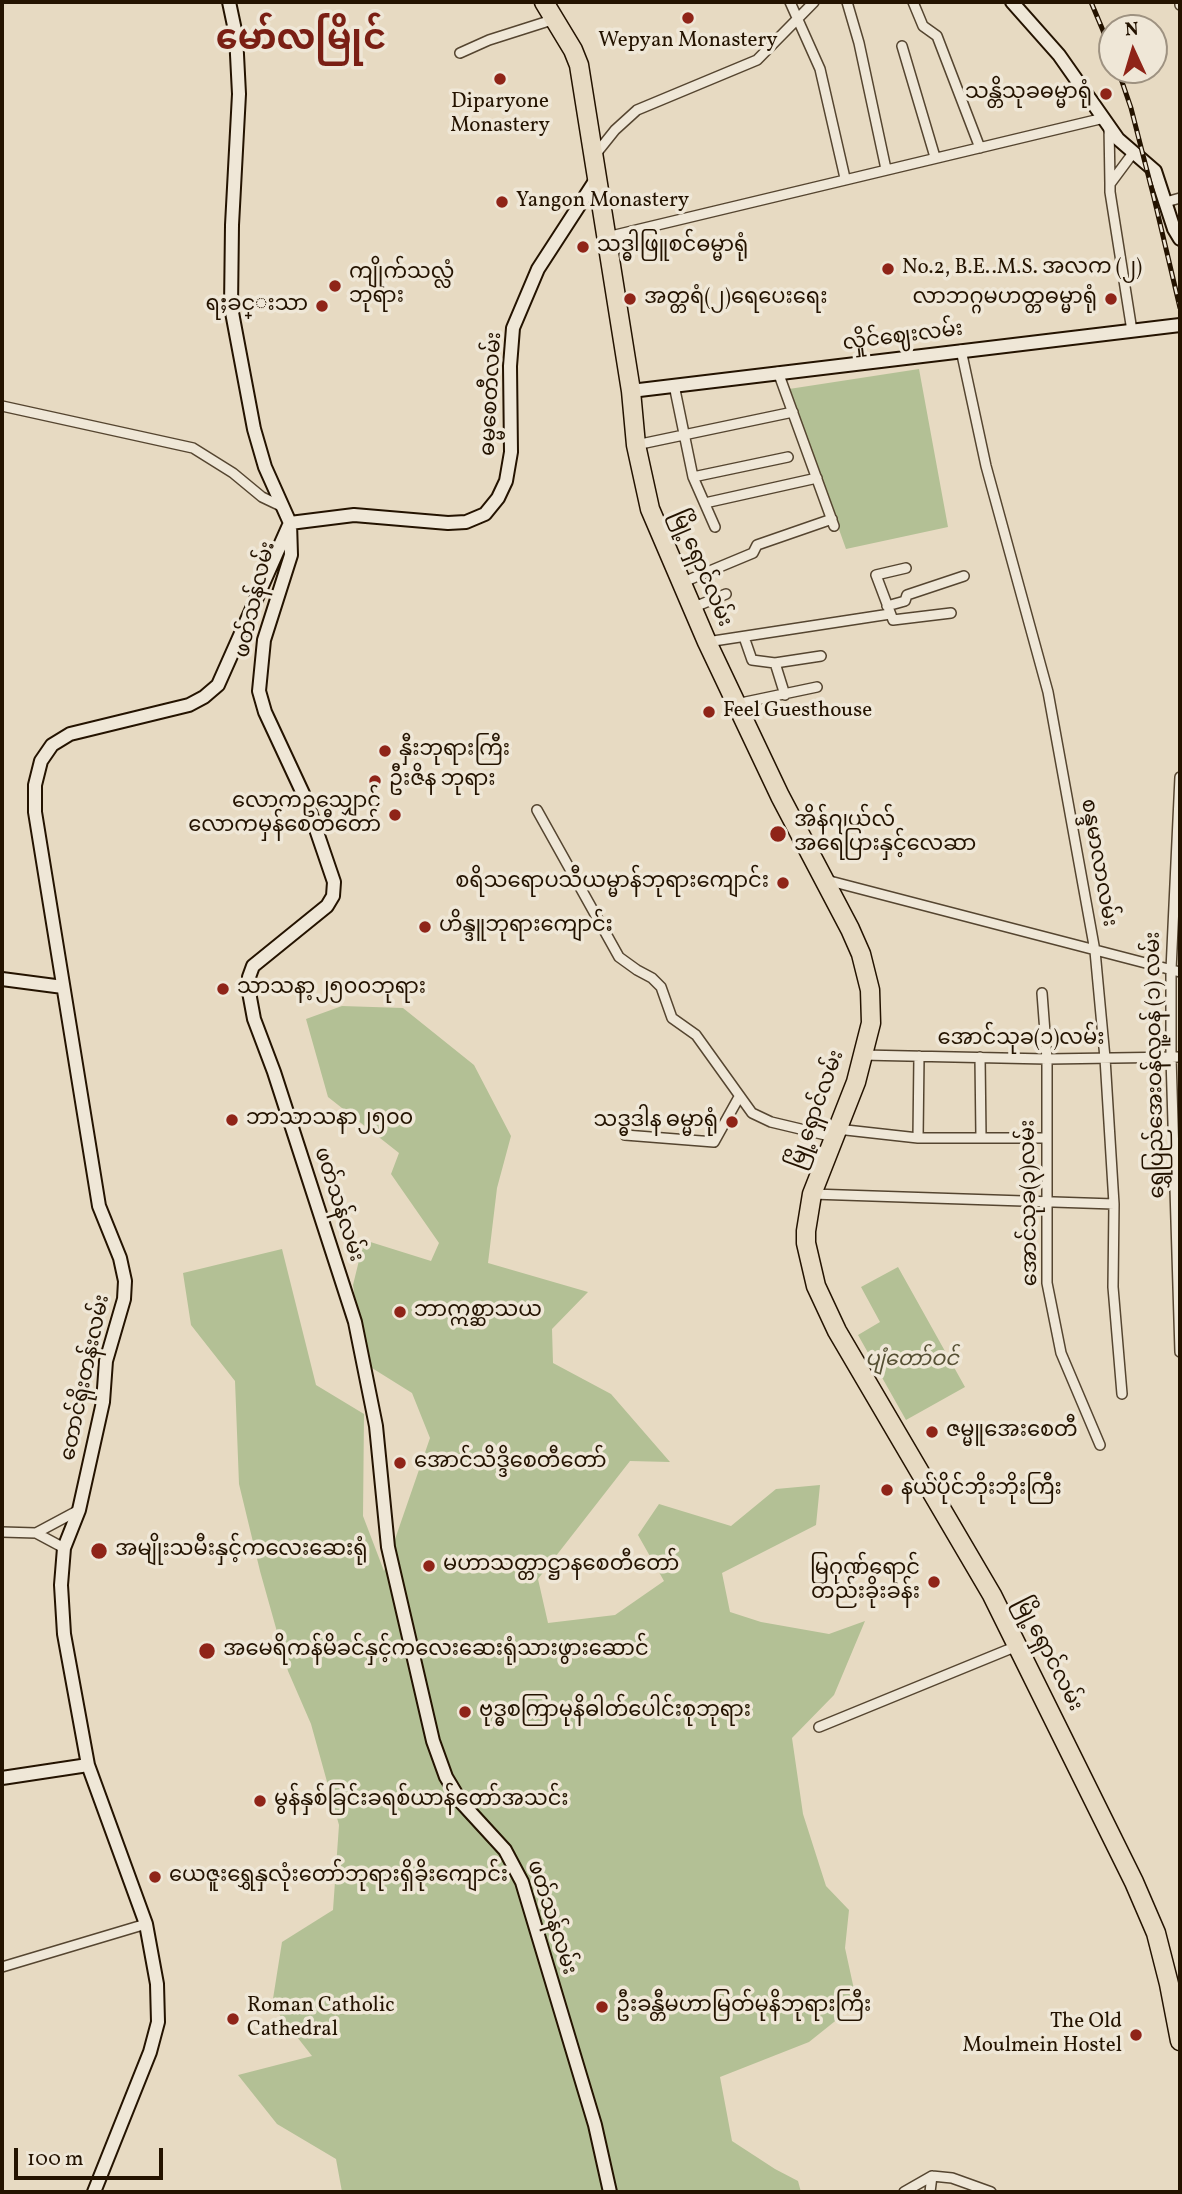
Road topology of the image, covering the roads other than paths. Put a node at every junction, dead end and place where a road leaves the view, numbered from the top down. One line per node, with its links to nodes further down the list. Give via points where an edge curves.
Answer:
1 (229, 2): 39 (street, ဖတ်သန်လမ်း, via 239,84 231,307 254,429)
2 (544, 2): 8 (highway, မြို့ရှောင်လမ်း)
3 (790, 2): 9 (street)
4 (814, 2): 9 (street)
5 (847, 2): 17 (street)
6 (913, 2): 13 (street, via 923,26 937,36)
7 (1012, 2): 12 (street, via 1059,55)
8 (555, 19): 11 (street); 15 (highway, မြို့ရှောင်လမ်း, via 579,65)
9 (797, 20): 15 (street, via 757,60 637,110); 19 (street, via 821,69)
10 (902, 46): 16 (street)
11 (460, 53)
12 (1106, 121): 13 (street); 14 (street); 20 (street)
13 (980, 148): 16 (street)
14 (1133, 153): 20 (street); 22 (street, via 1154,171)
15 (594, 155): 18 (highway, မြို့ရှောင်လမ်း)
16 (935, 157): 17 (street)
17 (886, 169): 19 (street)
18 (597, 178): 23 (highway, မြို့ရှောင်လမ်း); 40 (street, ဓမ္မစေတီလမ်း, via 538,269 513,328 510,462 498,498 485,514 448,523 354,515)
19 (845, 178): 23 (street)
20 (1110, 184): 26 (street)
21 (1180, 198): 22 (street)
22 (1166, 202): 24 (street)
23 (607, 237): 30 (highway, မြို့ရှောင်လမ်း)
24 (1180, 239)
25 (1180, 325): 26 (street, လှိုင်ဈေးလမ်း)
26 (1132, 331): 27 (street, လှိုင်ဈေးလမ်း)
27 (961, 350): 28 (street, လှိုင်ဈေးလမ်း); 59 (street, စန္ဒမာလာလမ်း, via 986,466 1048,692)
28 (778, 372): 29 (street, လှိုင်ဈေးလမ်း); 32 (street)
29 (674, 385): 30 (street, လှိုင်ဈေးလမ်း); 33 (street)
30 (631, 391): 34 (highway, မြို့ရှောင်လမ်း)
31 (2, 406): 39 (street, via 193,448)
32 (793, 412): 33 (street); 37 (street)
33 (683, 434): 34 (street); 36 (street)
34 (636, 445): 44 (highway, မြို့ရှောင်လမ်း, via 650,509)
35 (788, 457): 36 (street)
36 (694, 477): 38 (street)
37 (817, 478): 38 (street); 44 (street, via 833,523 757,545 753,553)
38 (705, 503): 41 (street)
39 (283, 507): 40 (street, ဖတ်သန်လမ်း)
40 (290, 523): 62 (street, တောင်ရိုးတန်းလမ်း, via 218,685 189,705 70,734 52,745 41,761 35,812); 95 (street, ဖတ်သန်လမ်း, via 291,555 264,640 259,691 264,712 306,800 334,882 327,905 253,966 248,977 254,1019 358,1335 376,1426 388,1547 433,1741 456,1794 505,1850 522,1882 595,2125)
41 (715, 527)
42 (906, 568): 47 (street, via 876,575)
43 (964, 576): 47 (street, via 907,595)
44 (681, 583): 46 (highway, မြို့ရှောင်လမ်း)
45 (726, 594): 46 (street)
46 (692, 608): 50 (highway, မြို့ရှောင်လမ်း)
47 (888, 610): 48 (street, via 897,621); 49 (street)
48 (951, 614)
49 (744, 637): 50 (street); 52 (street, via 751,660)
50 (707, 642): 55 (highway, မြို့ရှောင်လမ်း)
51 (821, 656): 52 (street)
52 (775, 663): 54 (street)
53 (817, 687): 54 (street)
54 (785, 695): 55 (street)
55 (736, 704): 58 (highway, မြို့ရှောင်လမ်း)
56 (1180, 778): 60 (street, ရွှေပြည်အေးဝန်လူ့ဝန် (၁) လမ်း)
57 (537, 810): 70 (street, via 619,957 660,987 672,1018 696,1035)
58 (824, 880): 59 (street); 64 (highway, မြို့ရှောင်လမ်း, via 861,954 870,990 871,1023)
59 (1095, 951): 60 (street); 68 (street, စန္ဒမာလာလမ်း)
60 (1175, 971): 67 (street, ရွှေပြည်အေးဝန်လူ့ဝန် (၁) လမ်း)
61 (2, 979): 62 (street)
62 (63, 986): 82 (street, တောင်ရိုးတန်းလမ်း, via 99,1206 125,1281)
63 (1042, 993): 69 (street, အောင်သုခ(၃)လမ်း)
64 (862, 1055): 65 (street, အောင်သုခ(၁)လမ်း); 71 (highway, မြို့ရှောင်လမ်း)
65 (919, 1056): 66 (street, အောင်သုခ(၁)လမ်း); 74 (street)
66 (980, 1057): 69 (street, အောင်သုခ(၁)လမ်း); 73 (street)
67 (1176, 1057): 68 (street, အောင်သုခ(၁)လမ်း); 79 (street, ရွှေပြည်အေးဝန်လူ့ဝန် (၁) လမ်း)
68 (1105, 1058): 69 (street, အောင်သုခ(၁)လမ်း); 78 (street, စန္ဒမာလာလမ်း)
69 (1047, 1059): 75 (street, အောင်သုခ(၃)လမ်း)
70 (739, 1097): 71 (street, via 752,1113 771,1122); 72 (street, via 714,1142)
71 (836, 1133): 74 (street); 76 (highway, မြို့ရှောင်လမ်း)
72 (625, 1135)
73 (981, 1137): 74 (street); 75 (street)
74 (918, 1138)
75 (1047, 1138): 77 (street, အောင်သုခ(၃)လမ်း)
76 (812, 1194): 77 (street); 86 (highway, မြို့ရှောင်လမ်း, via 806,1243 816,1286 837,1331 992,1595)
77 (1048, 1202): 78 (street); 81 (street, အောင်သုခ(၃)လမ်း, via 1047,1283 1061,1353)
78 (1114, 1204): 80 (street, စန္ဒမာလာလမ်း, via 1113,1287)
79 (1180, 1352)
80 (1122, 1394)
81 (1100, 1445)
82 (79, 1510): 84 (street); 85 (street, တောင်ရိုးတန်းလမ်း)
83 (2, 1532): 84 (street)
84 (36, 1533): 85 (street)
85 (64, 1548): 88 (street, တောင်ရိုးတန်းလမ်း, via 64,1634)
86 (1017, 1646): 87 (street); 92 (highway, မြို့ရှောင်လမ်း, via 1146,1907 1163,1958)
87 (819, 1727)
88 (88, 1765): 89 (street); 90 (street, တောင်ရိုးတန်းလမ်း)
89 (2, 1778)
90 (146, 1924): 91 (street); 94 (street, တောင်ရိုးတန်းလမ်း, via 157,1984 158,2022)
91 (2, 1967)
92 (1180, 2041)
93 (932, 2176): 96 (street); 97 (street); 98 (street)
94 (93, 2192)
95 (610, 2192)
96 (904, 2192)
97 (930, 2192)
98 (991, 2192)

